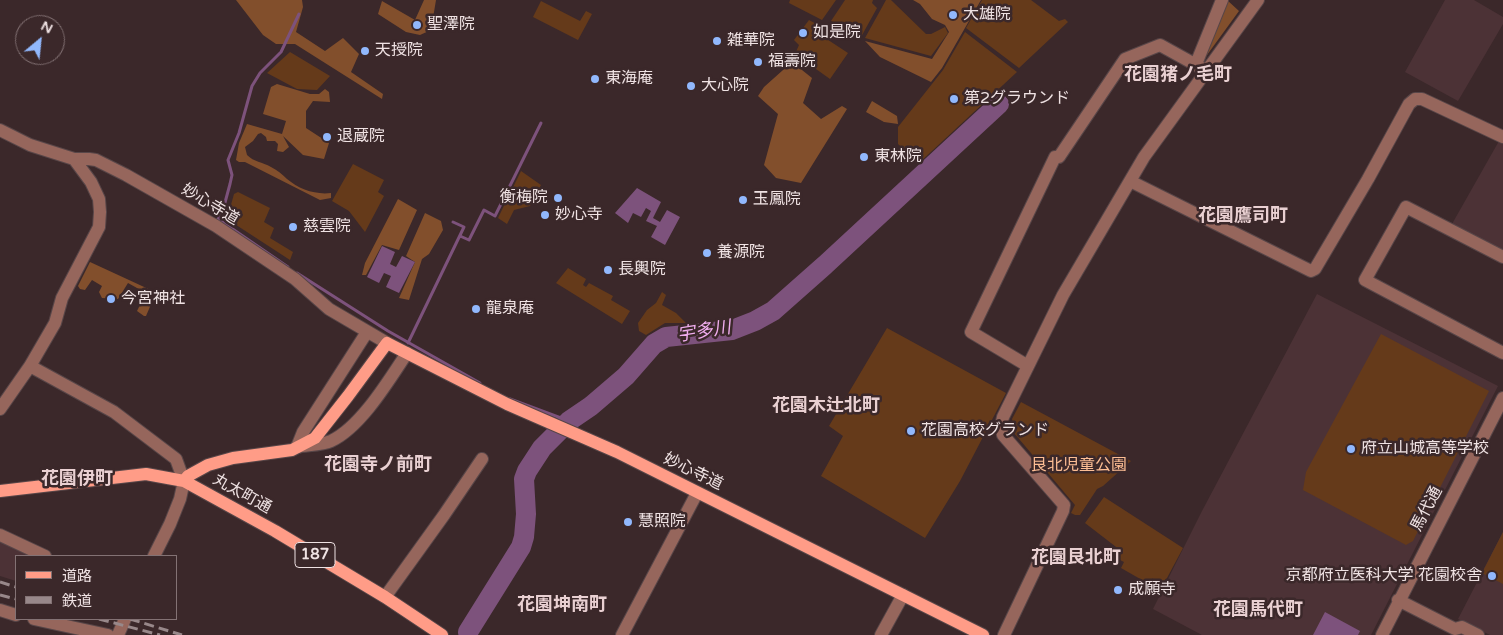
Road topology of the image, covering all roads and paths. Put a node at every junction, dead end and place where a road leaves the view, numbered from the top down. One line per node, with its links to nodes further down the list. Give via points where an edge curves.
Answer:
1 (1222, 0): 3 (street)
2 (1258, 0): 3 (street)
3 (1201, 67): 7 (street); 14 (street, via 1160,45 1125,59 1059,157 1055,158 971,332)
4 (0, 130): 6 (street, 妙心寺道)
5 (1503, 137): 7 (street, via 1422,99 1415,99 1408,104 1368,179 1311,271)
6 (74, 159): 9 (street, 妙心寺道, via 96,160 210,222 295,279 329,309); 13 (street, via 99,199 99,227 62,298 55,323)
7 (1130, 181): 14 (street, via 1063,295)
8 (1503, 257): 12 (street, via 1406,207 1365,280)
9 (367, 332): 10 (street, 妙心寺道); 17 (street, via 303,432)
10 (386, 343): 11 (main road, 妙心寺道); 17 (main road, via 314,438)
11 (407, 353): 17 (street, via 365,412 344,432 330,442); 21 (main road, 妙心寺道)
12 (1503, 353)
13 (30, 366): 16 (street); 19 (street, via 114,412 157,443 176,459)
14 (1028, 366): 38 (street, via 1003,417 1001,431 1064,506 1064,511)
15 (1503, 398): 27 (street, 馬代通)
16 (0, 409)
17 (297, 447): 19 (main road, via 208,465)
18 (482, 460): 26 (street)
19 (184, 481): 20 (main road, 丸太町通 / 187, via 146,474); 24 (street, via 174,514); 26 (main road, 丸太町通 / 187)
20 (0, 491)
21 (697, 493): 25 (main road, 妙心寺道); 35 (street)
22 (0, 535): 23 (street)
23 (44, 555)
24 (154, 555)
25 (903, 595): 36 (street); 37 (main road, 妙心寺道)
26 (385, 597): 34 (main road, 丸太町通 / 187)
27 (1398, 600): 39 (street, 馬代通); 40 (street, via 1455,629 1462,627)
28 (0, 610): 29 (street)
29 (15, 614)
30 (39, 620): 32 (street)
31 (125, 620): 33 (street)
32 (108, 635)
33 (118, 635)
34 (442, 635)
35 (622, 635)
36 (882, 635)
37 (983, 635)
38 (1004, 635)
39 (1382, 635)
40 (1478, 635)

